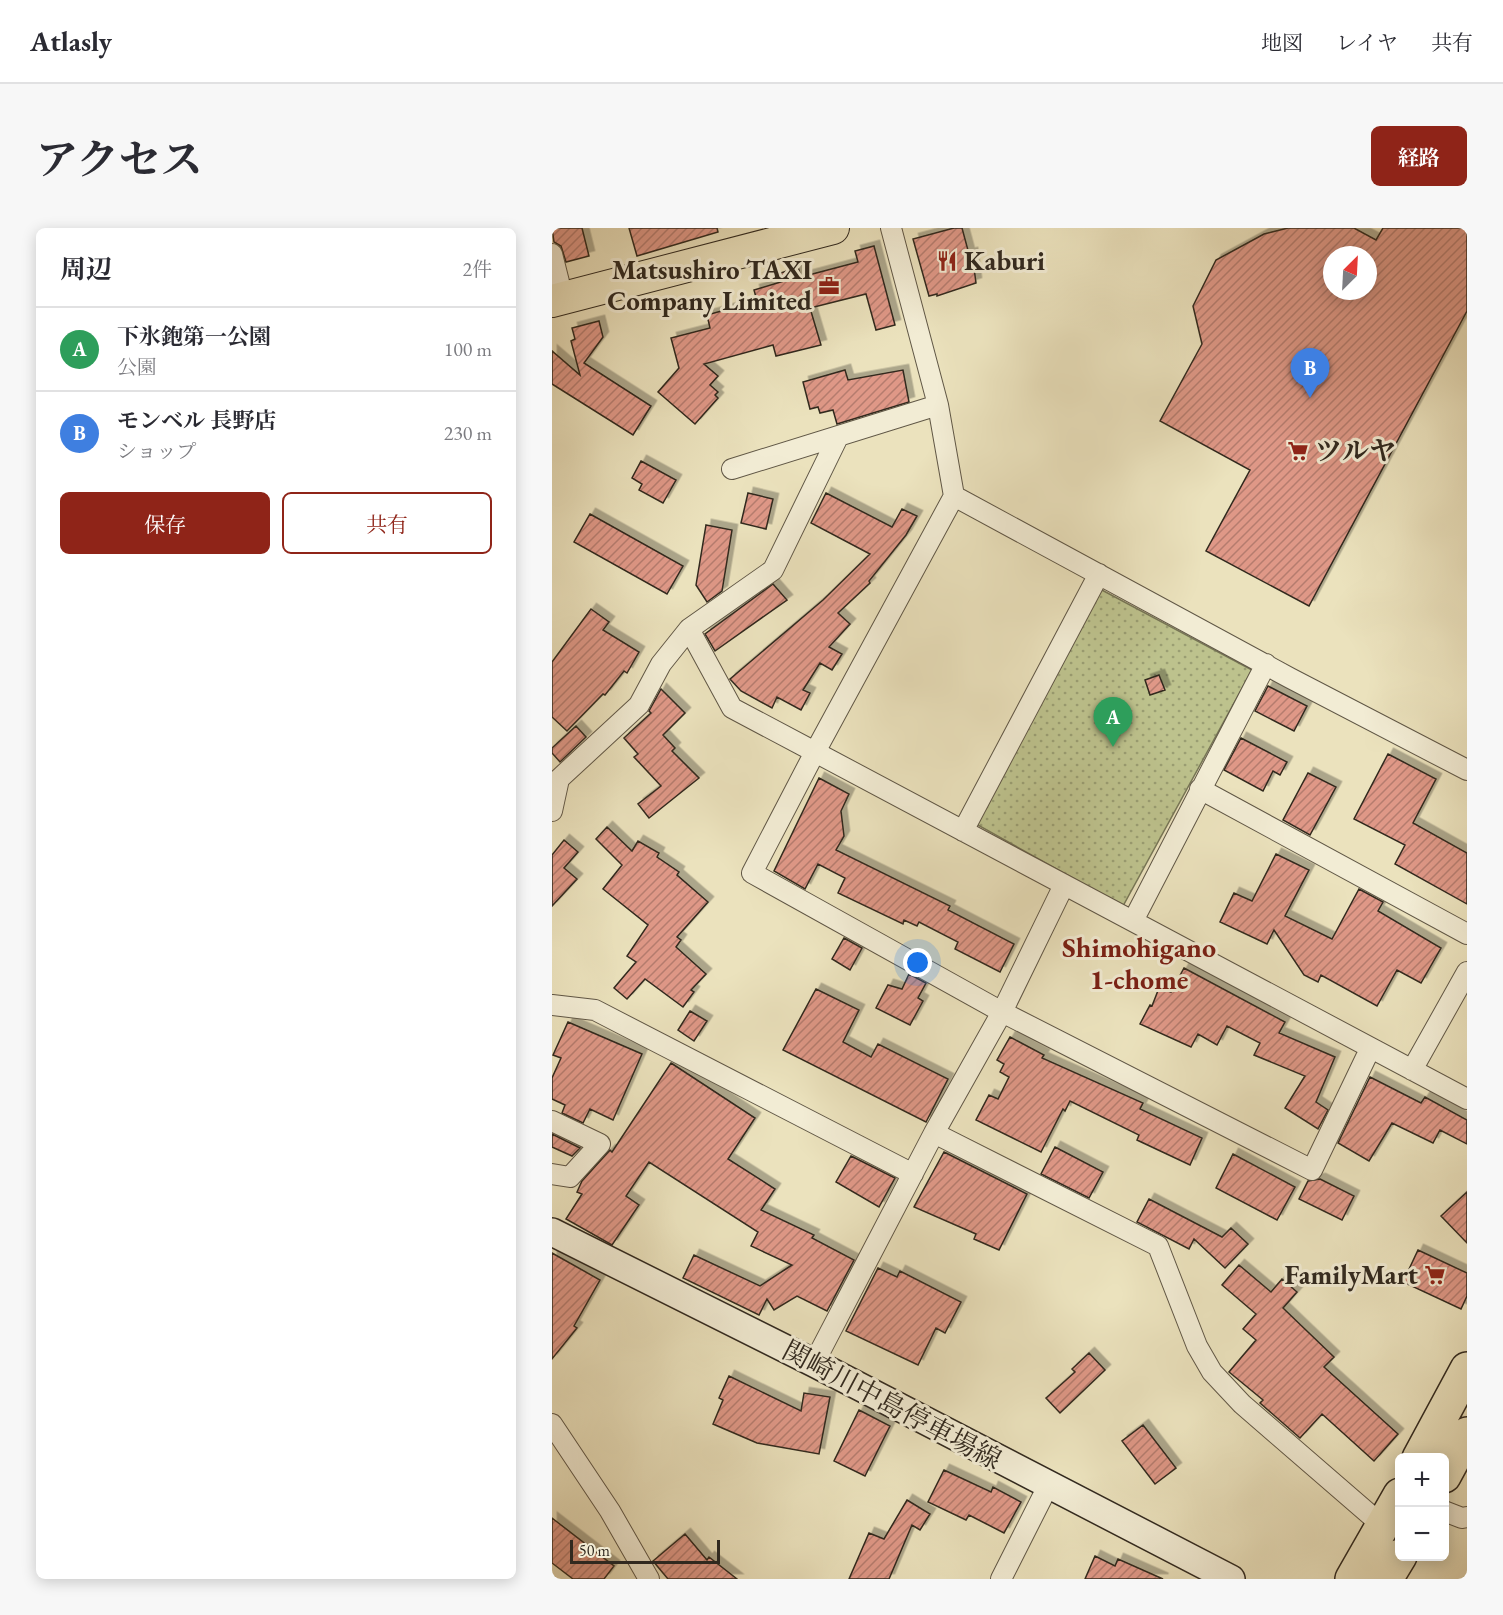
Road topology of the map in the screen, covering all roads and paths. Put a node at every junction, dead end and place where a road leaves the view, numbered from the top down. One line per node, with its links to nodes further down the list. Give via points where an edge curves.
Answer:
1 (833, 228): 4 (main road)
2 (891, 228): 5 (street)
3 (552, 254): 4 (street)
4 (558, 300)
5 (938, 405): 6 (street); 8 (street)
6 (838, 437): 7 (street); 10 (street, via 773,570)
7 (732, 469)
8 (954, 496): 9 (street); 12 (street)
9 (1099, 574): 11 (street); 16 (street)
10 (689, 629): 12 (street, via 732,708); 15 (street, via 661,664 639,705 559,779)
11 (1266, 664): 13 (street); 14 (street)
12 (815, 752): 16 (street); 22 (street, via 752,873)
13 (1467, 770)
14 (1200, 789): 18 (street); 19 (street)
15 (552, 811)
16 (963, 831): 17 (street)
17 (1064, 885): 18 (street); 22 (street)
18 (1133, 921): 23 (street)
19 (1467, 934)
20 (1467, 972): 24 (street)
21 (552, 1005): 29 (street, via 595,1010)
22 (1002, 1012): 23 (street, via 1312,1170); 27 (street)
23 (1370, 1049): 24 (street)
24 (1412, 1070): 25 (street)
25 (1467, 1099)
26 (552, 1121): 28 (street, via 600,1144 570,1177)
27 (934, 1133): 29 (street); 41 (street, via 1158,1246 1197,1346 1212,1372 1242,1404)
28 (552, 1174)
29 (913, 1174): 31 (street)
30 (552, 1232): 31 (main road, 関崎川中島停車場線)
31 (814, 1363): 37 (main road, 関崎川中島停車場線)
32 (1467, 1368): 35 (highway)
33 (552, 1424): 43 (street, via 610,1511)
34 (1467, 1434): 36 (highway)
35 (1422, 1453)
36 (1449, 1467)
37 (1048, 1486): 44 (street); 45 (main road, 関崎川中島停車場線)
38 (1395, 1504): 41 (highway)
39 (1449, 1513): 40 (street)
40 (1467, 1517)
41 (1383, 1526): 46 (highway)
42 (1397, 1561): 47 (highway)
43 (649, 1579)
44 (1001, 1579)
45 (1231, 1579)
46 (1352, 1579)
47 (1386, 1579)

